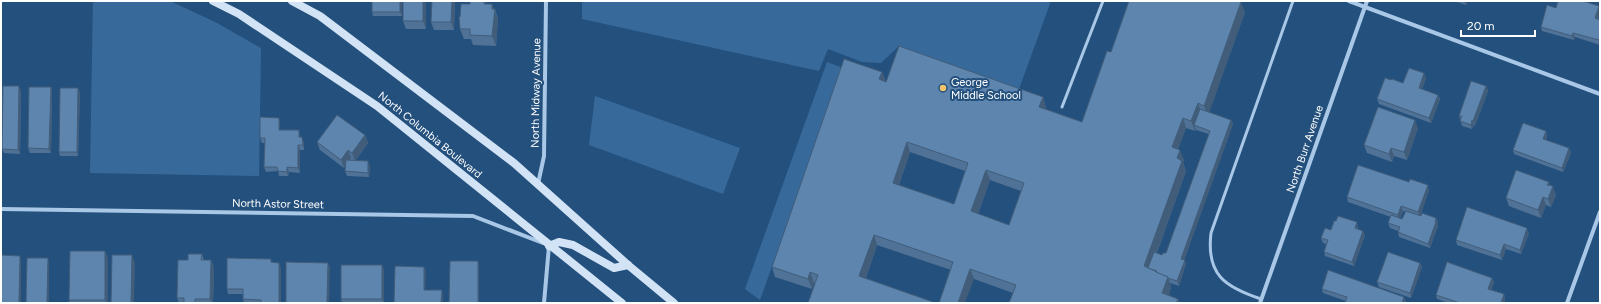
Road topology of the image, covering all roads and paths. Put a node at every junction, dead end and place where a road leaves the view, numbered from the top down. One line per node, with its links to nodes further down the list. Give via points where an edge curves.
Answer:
1 (213, 1): 14 (main road, North Columbia Boulevard, via 239,14 377,106)
2 (292, 1): 11 (main road, via 320,16 478,135)
3 (546, 1): 11 (street, North Midway Avenue, via 544,156)
4 (1103, 1): 10 (lane)
5 (1293, 1): 16 (lane, via 1211,233 1209,247 1211,262 1228,285)
6 (1349, 1): 8 (street)
7 (1367, 1): 8 (street, North Burr Avenue)
8 (1365, 7): 9 (street); 16 (street, North Burr Avenue)
9 (1600, 94)
10 (1062, 107)
11 (538, 184): 15 (main road)
12 (1, 209): 14 (street, North Astor Street, via 473,216)
13 (1600, 212): 20 (street)
14 (549, 246): 15 (main road, via 559,242 573,245 614,268); 17 (street); 18 (main road, North Columbia Boulevard)
15 (628, 265): 19 (main road)
16 (1261, 301)
17 (544, 303)
18 (622, 303)
19 (674, 303)
20 (1567, 303)

